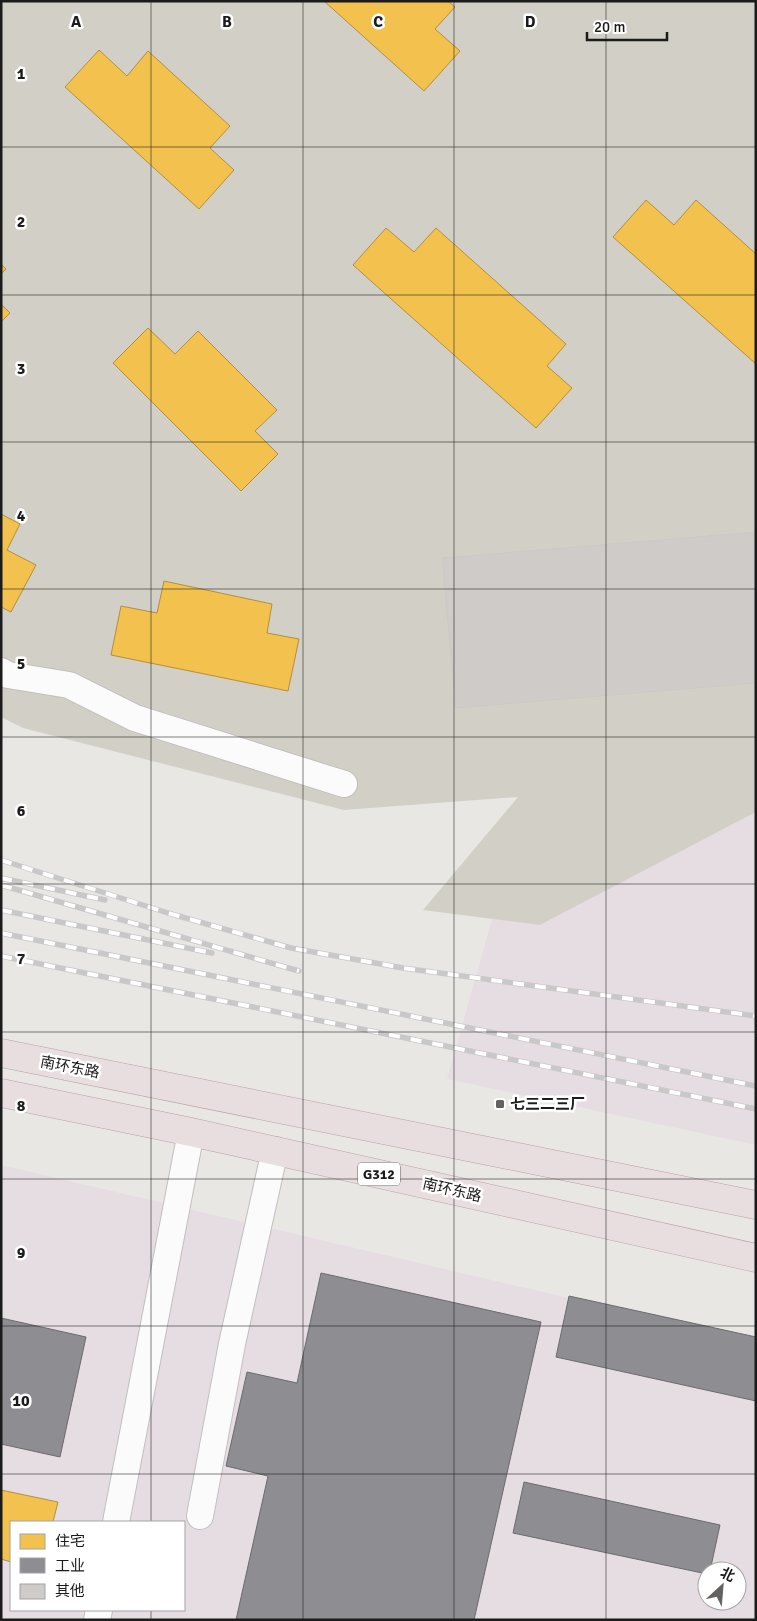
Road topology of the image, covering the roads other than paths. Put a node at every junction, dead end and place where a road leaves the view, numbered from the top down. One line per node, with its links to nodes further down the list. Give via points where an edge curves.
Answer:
1 (1, 671): 2 (lane, via 8,675 70,685 134,718)
2 (344, 784)
3 (1, 1053): 7 (highway, 南环东路)
4 (1, 1093): 5 (highway, 南环东路 / G312)
5 (190, 1132): 6 (highway, 南环东路 / G312); 10 (lane)
6 (276, 1150): 8 (highway, 南环东路 / G312); 9 (lane, via 232,1344)
7 (756, 1205)
8 (756, 1258)
9 (200, 1516)
10 (116, 1521)

